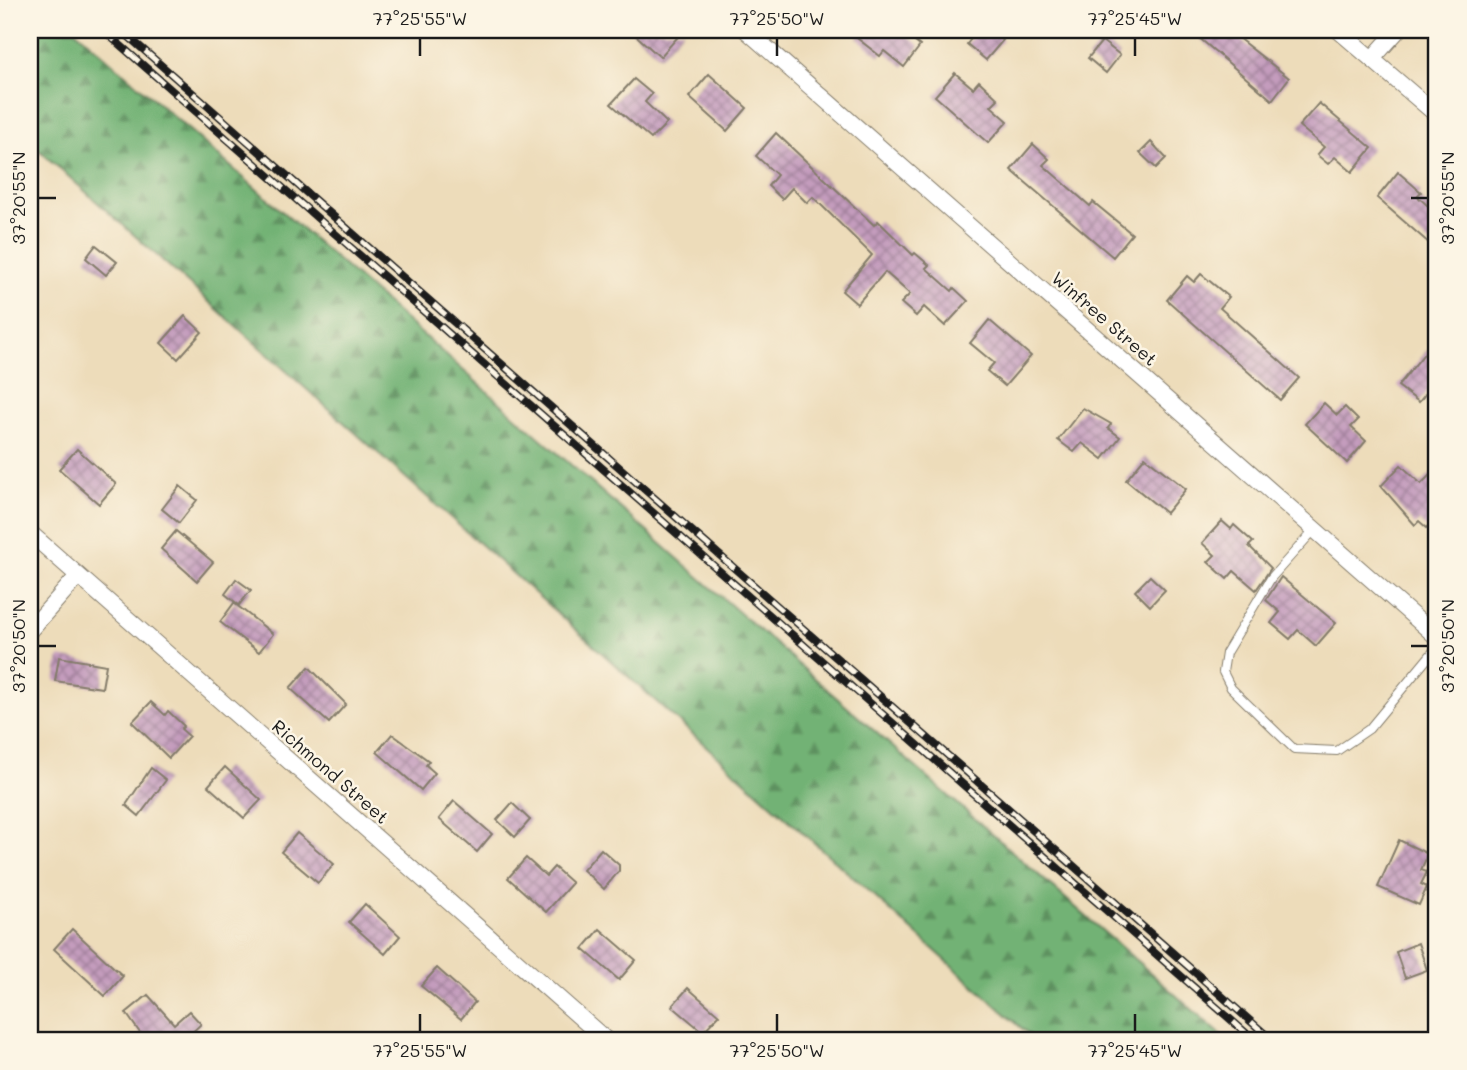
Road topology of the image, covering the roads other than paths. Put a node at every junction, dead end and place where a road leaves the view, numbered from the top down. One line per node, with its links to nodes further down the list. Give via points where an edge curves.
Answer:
1 (746, 30): 6 (street, Winfree Street)
2 (1338, 30): 4 (street)
3 (1398, 30): 4 (street)
4 (1372, 59): 5 (street)
5 (1437, 115)
6 (1314, 530): 10 (street, Winfree Street); 11 (lane, via 1271,578 1226,653 1223,672 1231,688 1294,749 1337,751 1369,729)
7 (30, 533): 8 (street, Richmond Street)
8 (78, 576): 9 (street); 12 (street, Richmond Street)
9 (30, 630)
10 (1437, 638)
11 (1437, 647)
12 (606, 1040)

